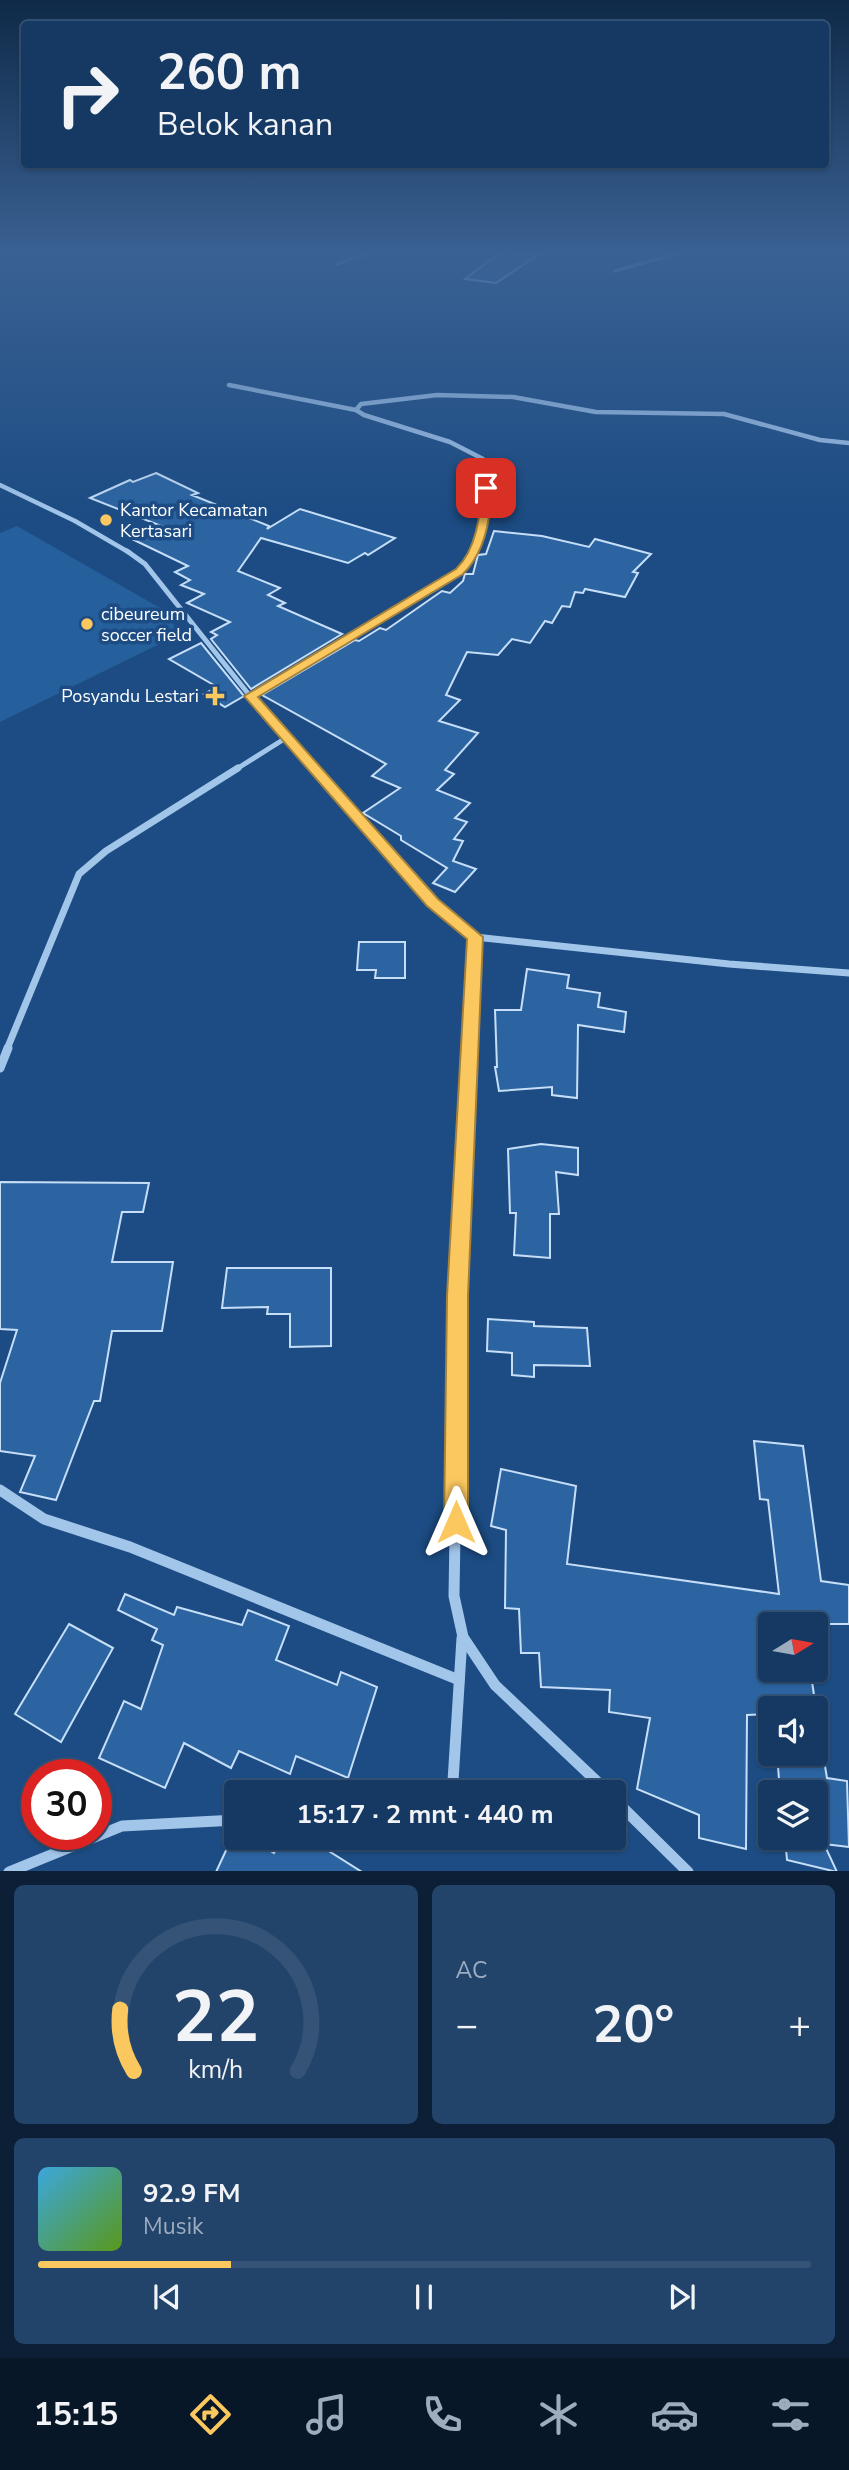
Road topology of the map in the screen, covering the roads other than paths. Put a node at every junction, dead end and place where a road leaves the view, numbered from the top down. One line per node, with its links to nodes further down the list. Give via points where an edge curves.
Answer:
1 (229, 385): 2 (street)
2 (356, 410): 3 (street, via 361,404 400,398 513,397 596,412 724,414 820,440); 5 (street, via 457,444 483,459 486,514 470,562 438,586)
3 (849, 443)
4 (0, 485): 5 (street, via 99,534 145,564)
5 (250, 696): 6 (street)
6 (289, 736): 7 (street, via 432,903); 9 (street, via 106,850 79,874)
7 (475, 937): 8 (street); 11 (street, via 458,1296 454,1597)
8 (849, 973)
9 (0, 1068)
10 (0, 1490): 12 (street, via 44,1519 130,1547)
11 (463, 1637): 12 (street); 14 (street, via 495,1685)
12 (459, 1680): 13 (street)
13 (453, 1780)
14 (596, 1780)
15 (626, 1811): 18 (street)
16 (224, 1822): 17 (street, via 122,1826)
17 (9, 1871)
18 (688, 1871)

